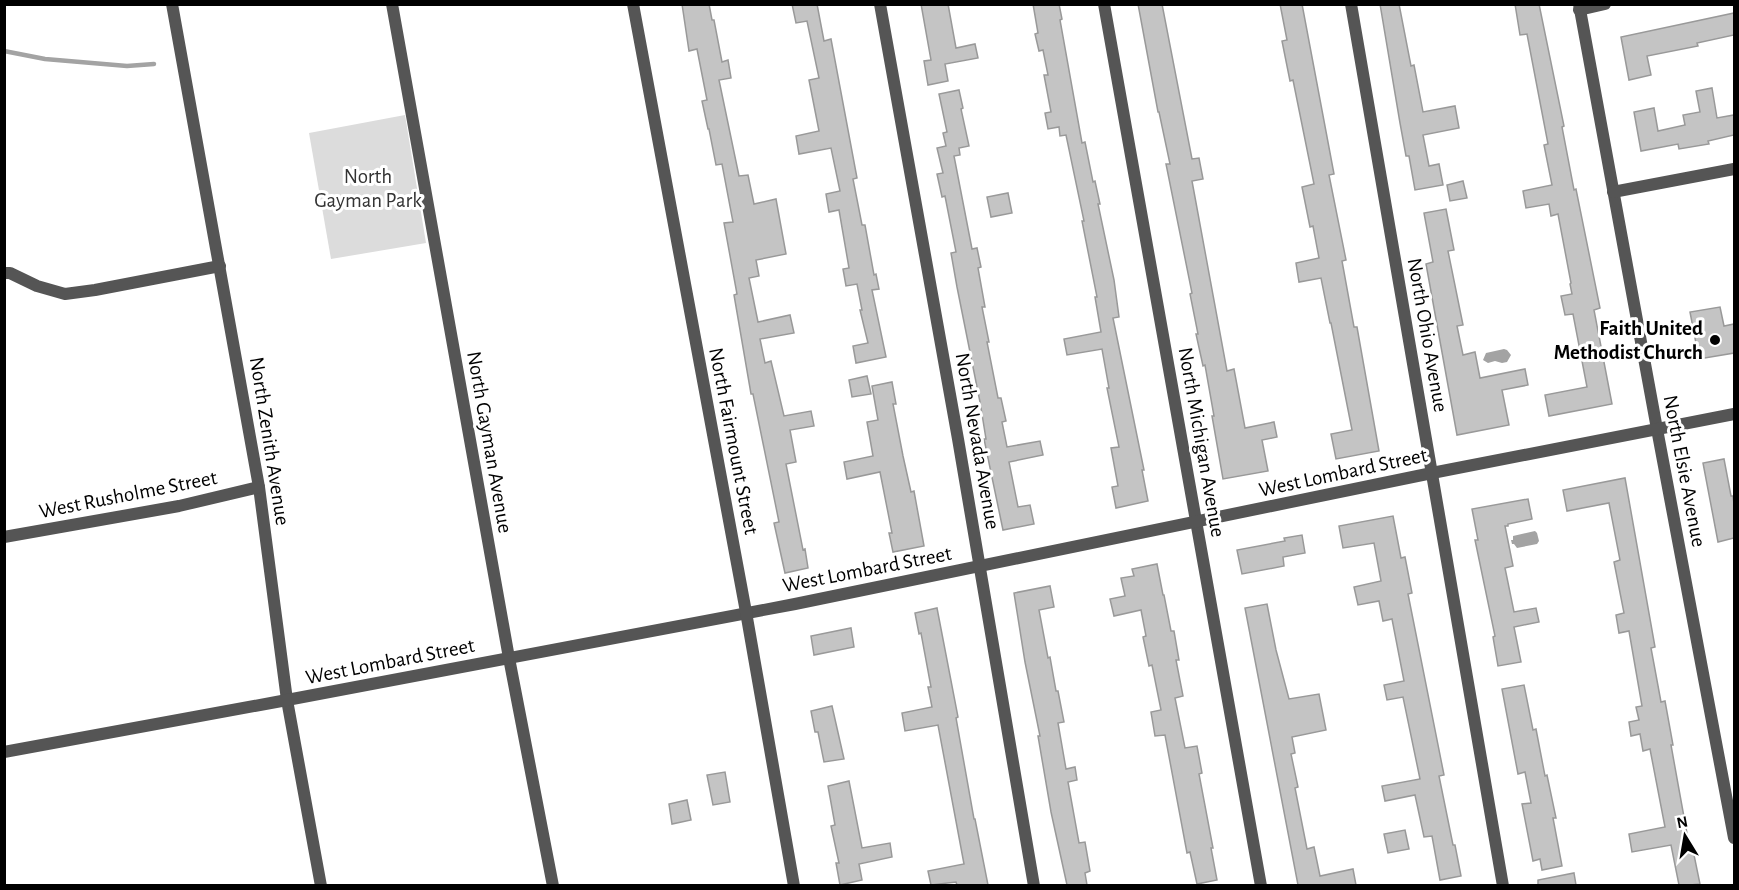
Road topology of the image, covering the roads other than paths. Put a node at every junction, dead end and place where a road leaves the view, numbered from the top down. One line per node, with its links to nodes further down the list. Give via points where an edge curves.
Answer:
1 (172, 4): 11 (street, North Zenith Avenue)
2 (392, 4): 21 (street, North Gayman Avenue)
3 (633, 4): 20 (street, North Fairmount Street)
4 (880, 4): 19 (street, North Nevada Avenue)
5 (1104, 4): 17 (street, North Michigan Avenue)
6 (1351, 4): 15 (street, North Ohio Avenue)
7 (1605, 4): 8 (street)
8 (1579, 7): 10 (street, North Elsie Avenue)
9 (1734, 169): 10 (street)
10 (1613, 192): 14 (street, North Elsie Avenue)
11 (220, 266): 12 (street, via 65,294); 16 (street, North Zenith Avenue)
12 (4, 273)
13 (1734, 414): 14 (street, West Lombard Street)
14 (1657, 429): 15 (street, West Lombard Street); 24 (street, North Elsie Avenue)
15 (1432, 473): 17 (street, West Lombard Street); 30 (street, North Ohio Avenue)
16 (259, 487): 18 (street, West Rusholme Street, via 179,506); 22 (street, North Zenith Avenue)
17 (1196, 522): 19 (street, West Lombard Street); 29 (street, North Michigan Avenue)
18 (4, 537)
19 (980, 566): 20 (street, West Lombard Street); 28 (street, North Nevada Avenue)
20 (746, 612): 21 (street, West Lombard Street); 27 (street, North Fairmount Street)
21 (509, 658): 22 (street, West Lombard Street); 26 (street, North Gayman Avenue)
22 (287, 700): 23 (street, West Lombard Street); 25 (street, North Zenith Avenue)
23 (4, 752)
24 (1734, 838)
25 (321, 885)
26 (553, 885)
27 (794, 885)
28 (1034, 885)
29 (1261, 885)
30 (1503, 885)

